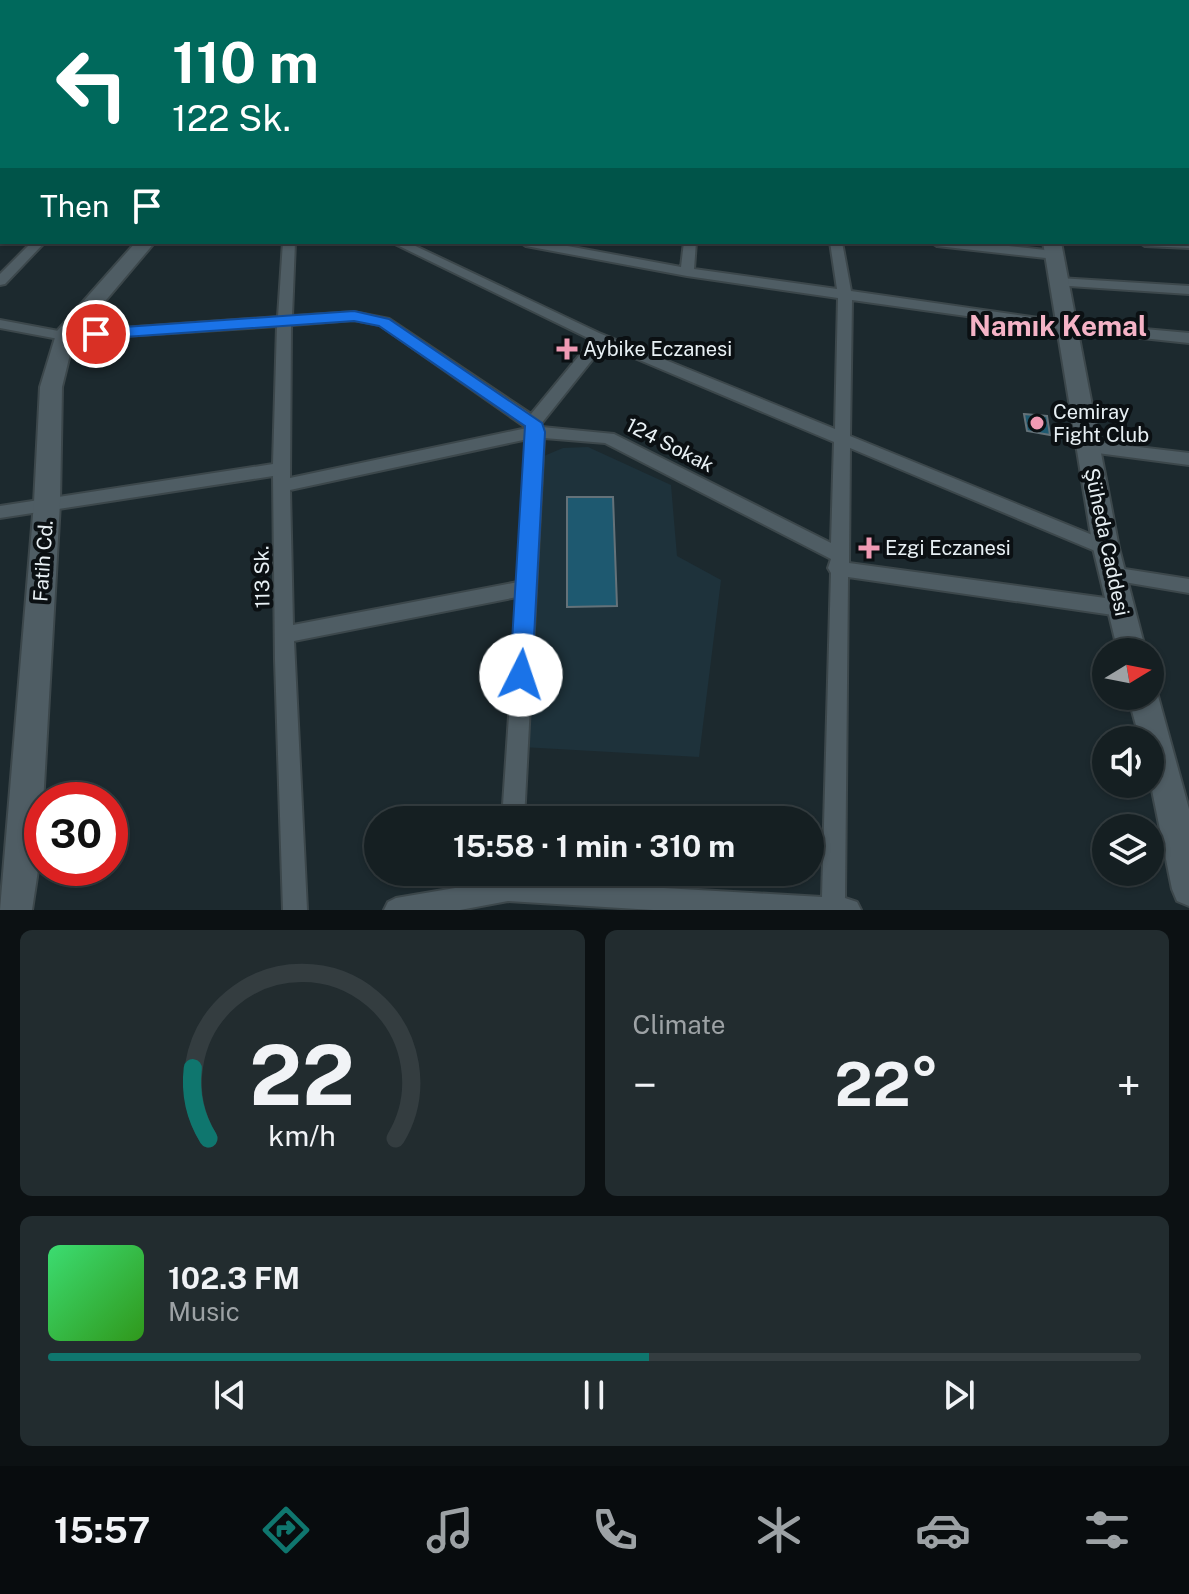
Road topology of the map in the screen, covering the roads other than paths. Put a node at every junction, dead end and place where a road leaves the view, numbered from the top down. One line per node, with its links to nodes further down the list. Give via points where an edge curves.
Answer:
1 (37, 244): 11 (street)
2 (144, 244): 18 (street, Fatih Cd.)
3 (289, 244): 15 (street, 113 Sk.)
4 (401, 244): 20 (street)
5 (550, 244): 10 (street)
6 (690, 244): 10 (street)
7 (836, 244): 14 (street)
8 (976, 244): 9 (street)
9 (1054, 248): 12 (street, Şüheda Caddesi)
10 (687, 272): 14 (street)
11 (0, 281)
12 (1059, 282): 13 (street); 17 (street, Şüheda Caddesi)
13 (1189, 290)
14 (845, 295): 17 (street); 22 (street)
15 (283, 320): 18 (street); 21 (street, via 354,316 384,322); 25 (street, 113 Sk.)
16 (0, 324): 18 (street)
17 (1067, 326): 19 (street); 23 (street, Şüheda Caddesi)
18 (64, 336): 26 (street, Fatih Cd., via 51,387)
19 (1189, 338)
20 (601, 339): 21 (street); 22 (street)
21 (534, 427): 25 (street, 124 Sokak); 29 (street, 124 Sokak, via 608,438); 32 (street)
22 (840, 440): 28 (street); 29 (street)
23 (1088, 447): 24 (street); 28 (street, Şüheda Caddesi)
24 (1189, 459)
25 (281, 477): 26 (street, 124 Sokak); 34 (street, 113 Sk.)
26 (47, 503): 27 (street, 124 Sokak); 43 (street, Fatih Cd.)
27 (0, 512)
28 (1106, 548): 30 (street, Şüheda Caddesi)
29 (838, 561): 33 (street, 124 Sokak); 42 (street)
30 (1112, 574): 31 (street); 33 (street, Şüheda Caddesi)
31 (1189, 586)
32 (527, 588): 34 (street); 38 (street)
33 (1120, 608): 35 (street, Şüheda Caddesi)
34 (285, 635): 44 (street, 113 Sk.)
35 (1128, 638)
36 (1148, 710): 37 (street)
37 (1179, 795): 41 (street)
38 (514, 806)
39 (490, 886): 45 (street)
40 (568, 886): 42 (street)
41 (1189, 889)
42 (838, 909)
43 (15, 910)
44 (295, 910)
45 (396, 910)

